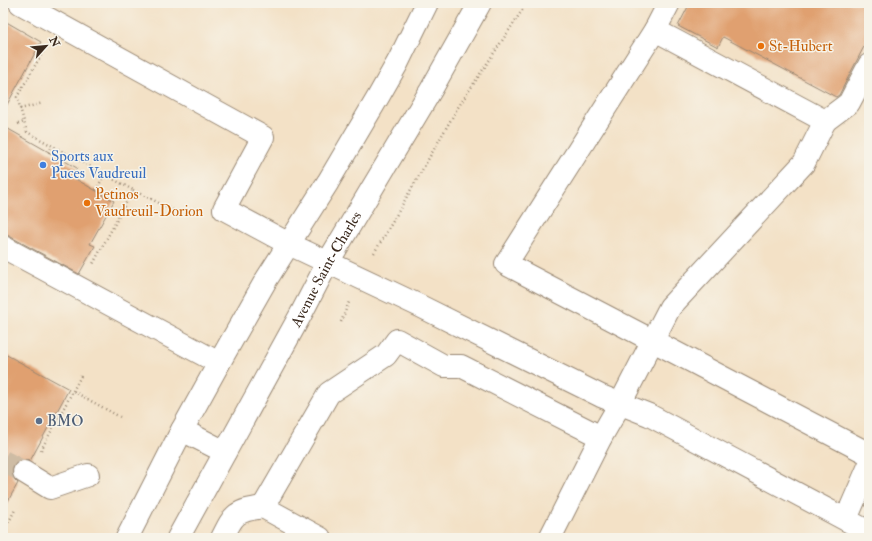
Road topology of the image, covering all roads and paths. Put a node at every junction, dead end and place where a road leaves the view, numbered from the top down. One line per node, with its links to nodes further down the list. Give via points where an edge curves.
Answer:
1 (20, 3): 25 (street, via 263,137 224,209)
2 (427, 3): 25 (street, via 394,69)
3 (480, 3): 27 (street, Avenue Saint-Charles)
4 (527, 3): 24 (path, via 457,109)
5 (670, 3): 6 (street)
6 (655, 30): 15 (street); 29 (street, via 506,264)
7 (46, 47): 9 (path)
8 (31, 61): 9 (path)
9 (36, 63): 12 (path)
10 (869, 65): 15 (street, via 849,104)
11 (18, 84): 12 (path)
12 (22, 87): 14 (path, via 17,97)
13 (43, 103): 14 (path)
14 (20, 109): 16 (path)
15 (825, 121): 29 (street, via 804,163 670,307)
16 (24, 122): 17 (path); 18 (path, via 27,132)
17 (18, 124)
18 (52, 146): 19 (path); 20 (path)
19 (49, 153)
20 (105, 174): 21 (path); 22 (path)
21 (96, 190)
22 (133, 190): 23 (path); 28 (path)
23 (177, 212)
24 (380, 243)
25 (289, 244): 27 (street); 30 (street)
26 (3, 247): 30 (street)
27 (328, 262): 33 (street); 39 (street, Avenue Saint-Charles)
28 (92, 265)
29 (652, 341): 33 (street); 40 (street)
30 (219, 363): 37 (street)
31 (82, 374): 32 (path)
32 (73, 390): 34 (path); 36 (path)
33 (620, 404): 38 (street); 47 (street, via 649,415)
34 (120, 417)
35 (49, 425): 36 (path)
36 (53, 428): 41 (path)
37 (182, 430): 39 (street); 50 (street)
38 (601, 437): 45 (street, via 461,366 444,366 397,340 386,355 329,393); 54 (street)
39 (225, 452): 51 (street, Avenue Saint-Charles)
40 (869, 454)
41 (38, 456)
42 (869, 466): 47 (street)
43 (24, 472): 44 (street, via 50,488)
44 (88, 475)
45 (263, 507): 52 (street, via 240,512 234,516); 53 (street)
46 (15, 510): 49 (path)
47 (846, 519): 48 (street)
48 (869, 532)
49 (3, 533)
50 (127, 538)
51 (178, 538)
52 (222, 538)
53 (320, 538)
54 (550, 538)

